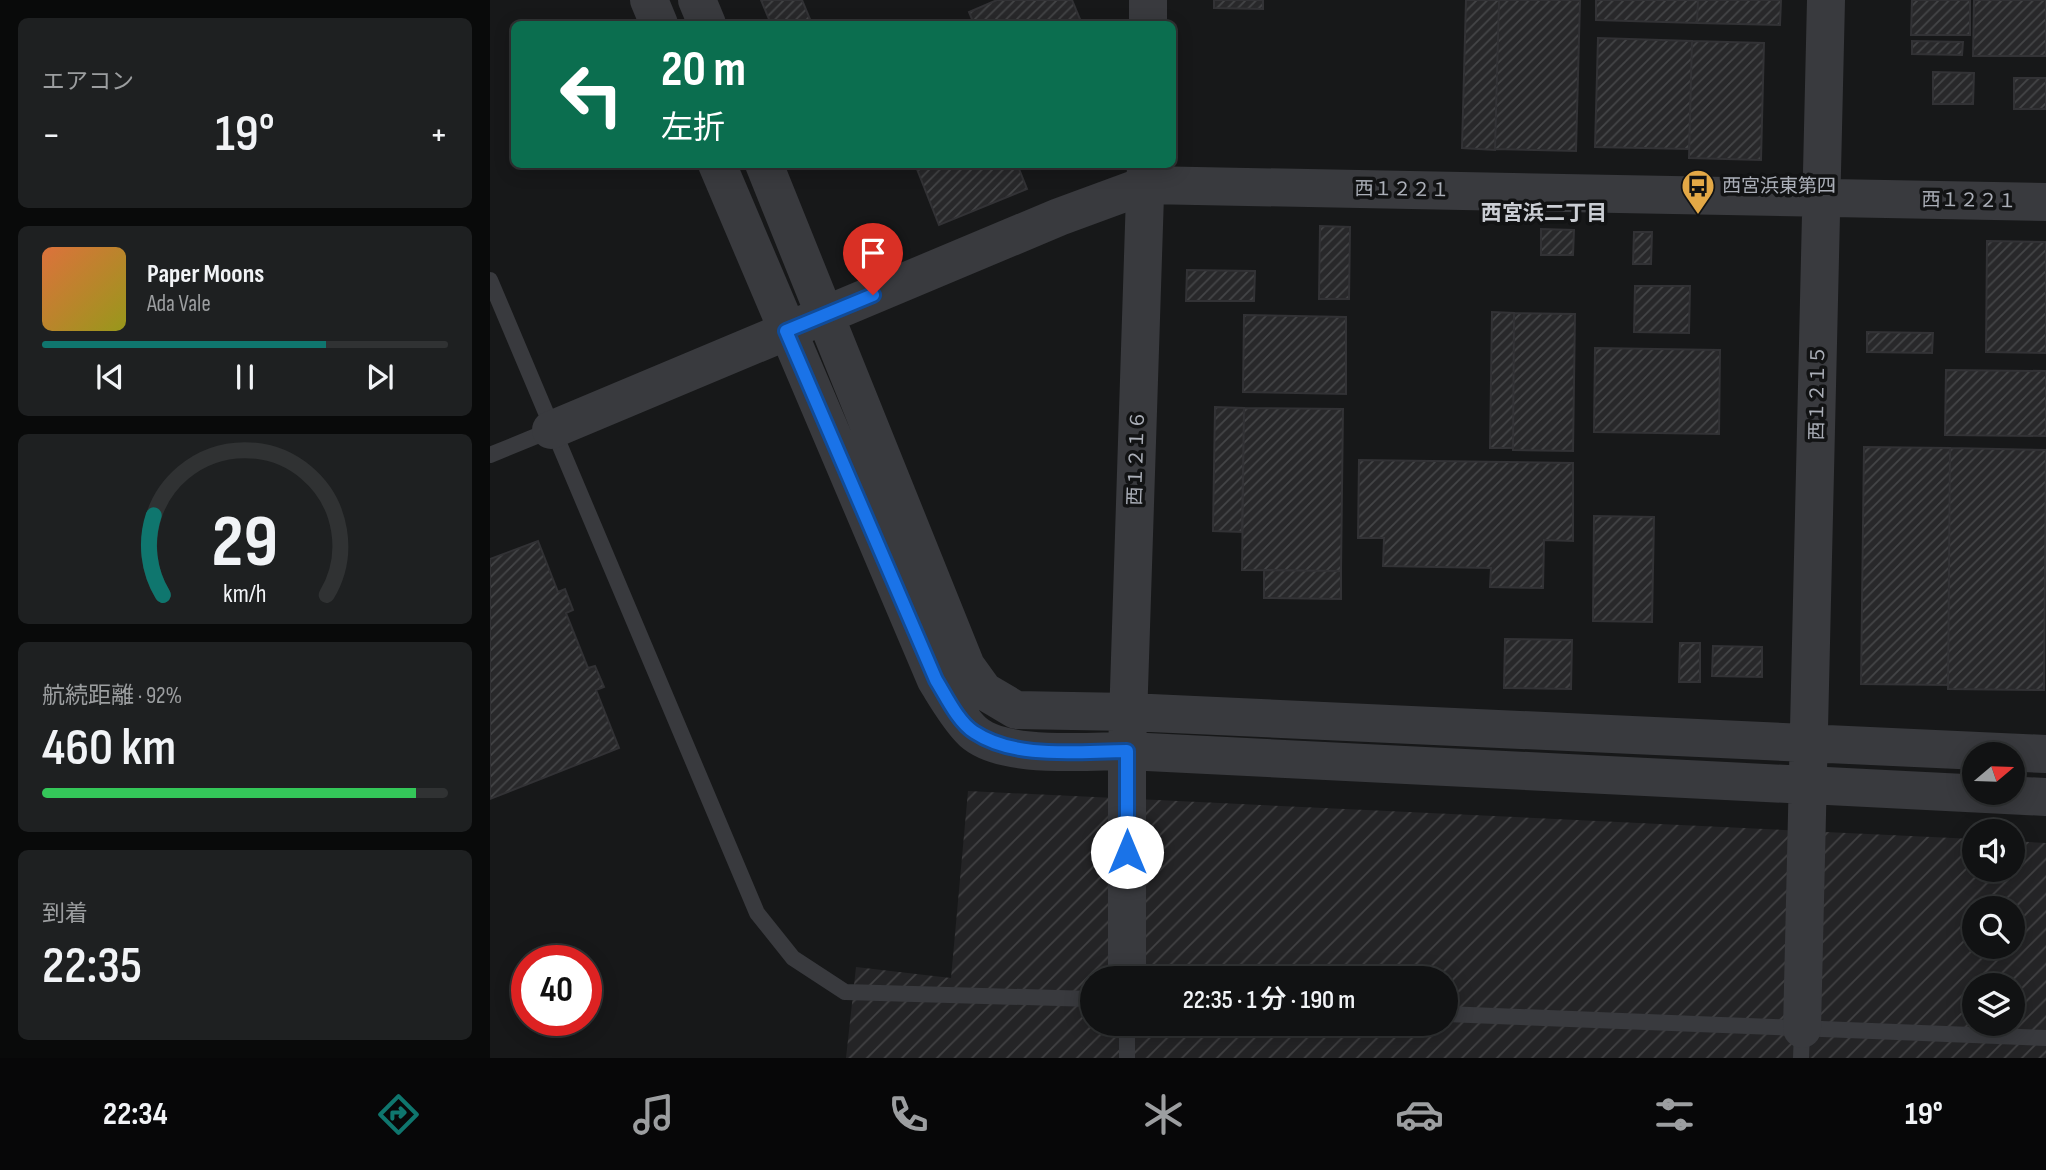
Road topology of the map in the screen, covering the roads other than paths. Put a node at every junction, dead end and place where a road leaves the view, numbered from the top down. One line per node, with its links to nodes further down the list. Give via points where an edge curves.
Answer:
1 (649, 0): 5 (street)
2 (697, 0): 6 (street)
3 (1148, 0): 7 (street)
4 (1826, 0): 11 (street, 西１２１５)
5 (659, 21)
6 (706, 21)
7 (1148, 21)
8 (719, 168): 15 (street)
9 (766, 168): 14 (street)
10 (1146, 175): 11 (street, 西１２２１); 14 (street, 西１２２１, via 1059,217); 18 (street, 西１２１６)
11 (1822, 199): 12 (street, 西１２２１); 19 (street, 西１２１５)
12 (2046, 202)
13 (490, 280): 16 (lane)
14 (826, 314): 15 (street, 西１２２１); 18 (street, via 966,666 984,691 1016,710)
15 (786, 331): 16 (street, 西１２２１); 20 (street, via 936,680 971,731 999,745 1024,749)
16 (551, 430): 17 (lane); 25 (lane, via 757,913 793,958 845,992)
17 (490, 455)
18 (1129, 712): 19 (street); 20 (street, 西１２１６)
19 (1810, 741): 21 (street); 22 (street, 西１２１５)
20 (1127, 751): 22 (street); 24 (street, 西１２１６)
21 (2046, 754)
22 (1809, 786): 23 (street); 29 (street, 西１２１５)
23 (2046, 797)
24 (1127, 966)
25 (1080, 999)
26 (1458, 1015): 29 (lane)
27 (1127, 1036): 30 (lane)
28 (2046, 1038): 29 (lane)
29 (1802, 1044)
30 (1127, 1058)

